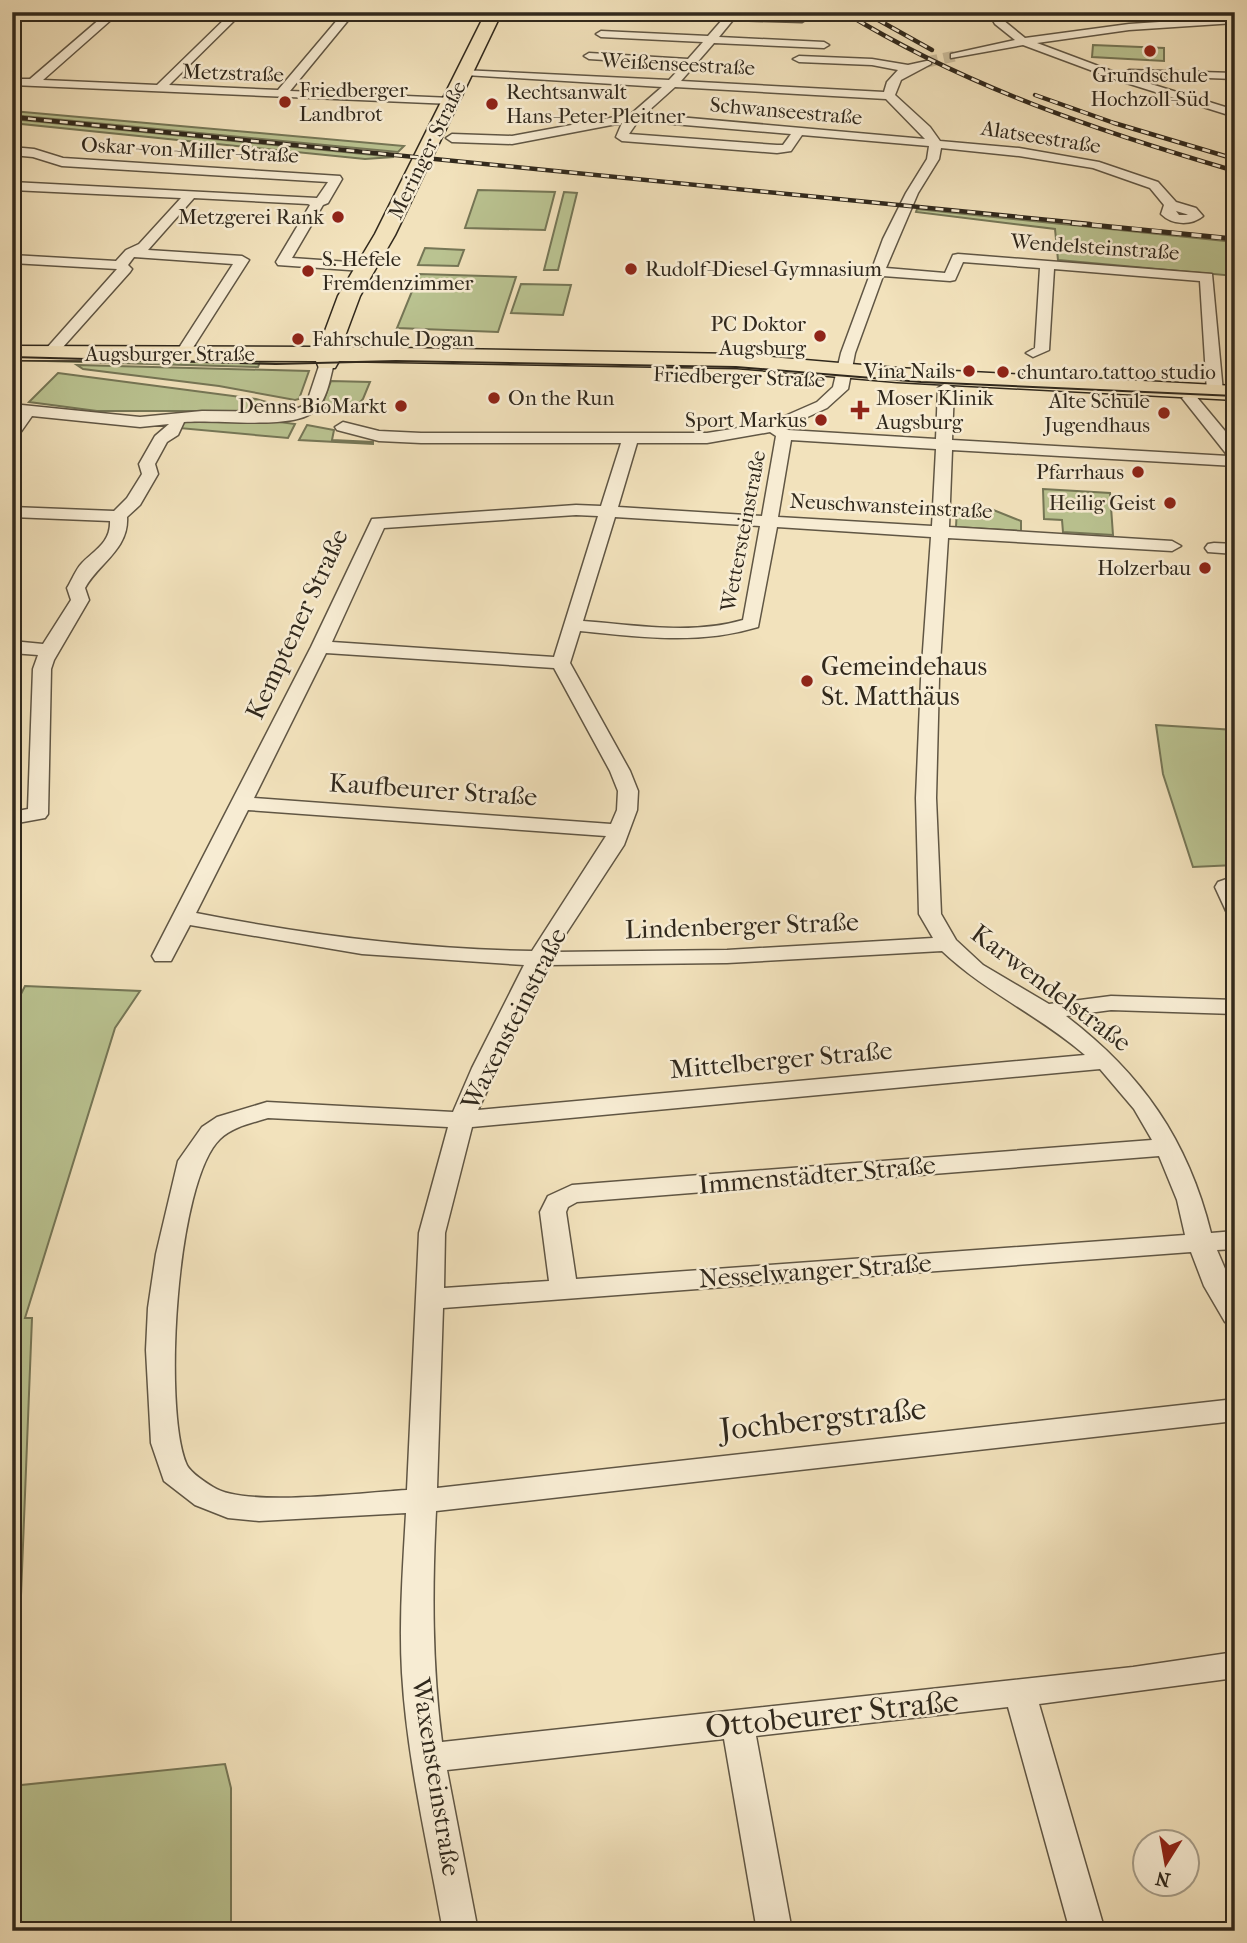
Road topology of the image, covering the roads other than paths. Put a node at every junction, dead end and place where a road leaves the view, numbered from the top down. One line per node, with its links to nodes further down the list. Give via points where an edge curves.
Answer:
1 (115, 12): 24 (street)
2 (238, 12): 26 (street)
3 (350, 12): 27 (street)
4 (494, 12): 20 (main road, Meringer Straße)
5 (993, 12): 11 (street)
6 (734, 14): 8 (street); 10 (street)
7 (1227, 17): 11 (street)
8 (802, 19)
9 (601, 34): 10 (street)
10 (710, 40): 12 (street); 16 (street)
11 (1023, 41): 15 (street); 21 (street)
12 (824, 45)
13 (589, 56): 16 (street)
14 (711, 56): 16 (street)
15 (955, 56)
16 (694, 59): 25 (street)
17 (792, 59): 19 (street, via 872,62)
18 (927, 62): 19 (street)
19 (909, 69): 28 (street, via 895,77)
20 (465, 72): 25 (street, Weißenseestraße); 29 (main road, Meringer Straße)
21 (1104, 72): 22 (street); 30 (street)
22 (1235, 76)
23 (12, 82): 24 (street, Metzstraße)
24 (33, 83): 26 (street, Metzstraße)
25 (672, 83): 28 (street, Weißenseestraße); 31 (street)
26 (159, 89): 27 (street, Metzstraße)
27 (281, 94): 29 (street, Metzstraße)
28 (889, 96): 35 (street)
29 (452, 101): 48 (main road, Meringer Straße, via 385,235)
30 (1235, 114)
31 (634, 117): 32 (street, Schwanseestraße); 32 (street, via 622,138 777,149 787,148); 33 (street, Schwanseestraße)
32 (799, 131): 35 (street, Schwanseestraße)
33 (548, 134): 34 (street, Schwanseestraße, via 512,140); 36 (street)
34 (452, 138)
35 (935, 144): 43 (street, Alatseestraße, via 1095,165 1154,185); 49 (street, via 933,159 912,193)
36 (530, 149)
37 (12, 151): 38 (street, Oskar-von-Miller-Straße, via 62,162)
38 (122, 165): 40 (street); 42 (street, Oskar-von-Miller-Straße, via 336,179)
39 (12, 186): 40 (street)
40 (98, 190): 41 (street)
41 (190, 195): 42 (street); 44 (street, via 144,247)
42 (316, 203): 48 (street, via 284,262)
43 (1171, 205)
44 (131, 253): 46 (street); 53 (street, via 242,260)
45 (12, 259): 46 (street)
46 (120, 265): 51 (street, via 125,269)
47 (1047, 265): 49 (street, Wendelsteinstraße, via 958,258 950,277); 52 (street, via 1042,349); 58 (street, Wendelsteinstraße, via 1207,277)
48 (363, 267): 55 (main road, Meringer Straße)
49 (877, 272): 56 (street)
50 (12, 353): 51 (main road, Augsburger Straße)
51 (50, 353): 53 (main road, Augsburger Straße)
52 (1033, 353)
53 (182, 354): 54 (main road, Augsburger Straße)
54 (242, 355): 55 (main road, Friedberger Straße)
55 (327, 358): 56 (main road, Friedberger Straße, via 397,369); 61 (street, via 308,409 292,417)
56 (843, 376): 57 (main road, Friedberger Straße); 58 (main road, Friedberger Straße, via 935,377); 63 (street, via 841,389)
57 (946, 388): 59 (main road, Friedberger Straße); 66 (street, Karwendelstraße)
58 (1228, 395): 59 (main road, Friedberger Straße)
59 (1190, 398): 67 (street)
60 (20, 409): 61 (street, via 130,422); 64 (street)
61 (174, 418): 71 (street, via 174,429 161,439 147,464 150,474 134,501)
62 (343, 427): 65 (street, via 379,436 421,438)
63 (779, 431): 65 (street, via 706,438); 66 (street); 72 (street, Wettersteinstraße)
64 (12, 433)
65 (631, 437): 70 (street)
66 (944, 444): 68 (street); 73 (street, Karwendelstraße)
67 (1235, 454)
68 (1235, 461)
69 (12, 512): 71 (street)
70 (607, 512): 72 (street, Neuschwansteinstraße); 77 (street); 79 (street, Kemptener Straße, via 489,514 378,523)
71 (118, 516): 80 (street, via 119,529 106,554 88,567 76,588 80,600)
72 (770, 522): 73 (street, Neuschwansteinstraße); 77 (street, Wettersteinstraße, via 752,623 709,634)
73 (939, 531): 74 (street, Neuschwansteinstraße); 88 (street, Karwendelstraße, via 926,798 930,914)
74 (1172, 546)
75 (1214, 548): 76 (street)
76 (1235, 550)
77 (572, 625): 81 (street)
78 (12, 647): 80 (street)
79 (320, 647): 81 (street); 82 (street, Kemptener Straße)
80 (47, 650): 83 (street, via 42,669 38,814)
81 (561, 663): 84 (street, Waxensteinstraße, via 628,791)
82 (241, 803): 84 (street, Kaufbeurer Straße); 87 (street, Kemptener Straße)
83 (12, 818)
84 (620, 831): 90 (street, Waxensteinstraße)
85 (1235, 882): 86 (street, via 1226,887)
86 (1235, 908)
87 (183, 918): 89 (street, Kemptener Straße); 90 (street, via 363,947)
88 (947, 944): 90 (street, Lindenberger Straße, via 733,957); 92 (street, Karwendelstraße, via 975,970)
89 (163, 956)
90 (539, 958): 94 (street, Waxensteinstraße)
91 (1235, 1007): 92 (street, via 1111,1003)
92 (1045, 1012): 93 (street, Karwendelstraße)
93 (1106, 1061): 94 (street, Mittelberger Straße); 95 (street, Karwendelstraße, via 1144,1105)
94 (462, 1120): 99 (street, Waxensteinstraße, via 432,1233); 102 (street, Mittelberger Straße, via 294,1109 267,1110 226,1123 211,1133 191,1161 162,1308 165,1443 174,1473 197,1492 228,1506 259,1509)
95 (1168, 1147): 97 (street, Karwendelstraße, via 1190,1200); 98 (street, Immenstädter Straße, via 572,1194 557,1202 553,1212)
96 (1235, 1240): 97 (street, Nesselwanger Straße)
97 (1200, 1241): 98 (street, Nesselwanger Straße); 100 (street, Karwendelstraße, via 1217,1286)
98 (564, 1289): 99 (street, Nesselwanger Straße)
99 (430, 1299): 102 (street, Waxensteinstraße)
100 (1235, 1315)
101 (1235, 1410): 102 (street, Jochbergstraße)
102 (420, 1501): 106 (street, Waxensteinstraße, via 415,1600)
103 (1235, 1665): 104 (street, Ottobeurer Straße)
104 (1020, 1693): 105 (street, Ottobeurer Straße); 109 (street)
105 (738, 1724): 106 (street, Ottobeurer Straße); 108 (street)
106 (428, 1758): 107 (street, Waxensteinstraße)
107 (461, 1931)
108 (775, 1931)
109 (1088, 1931)

